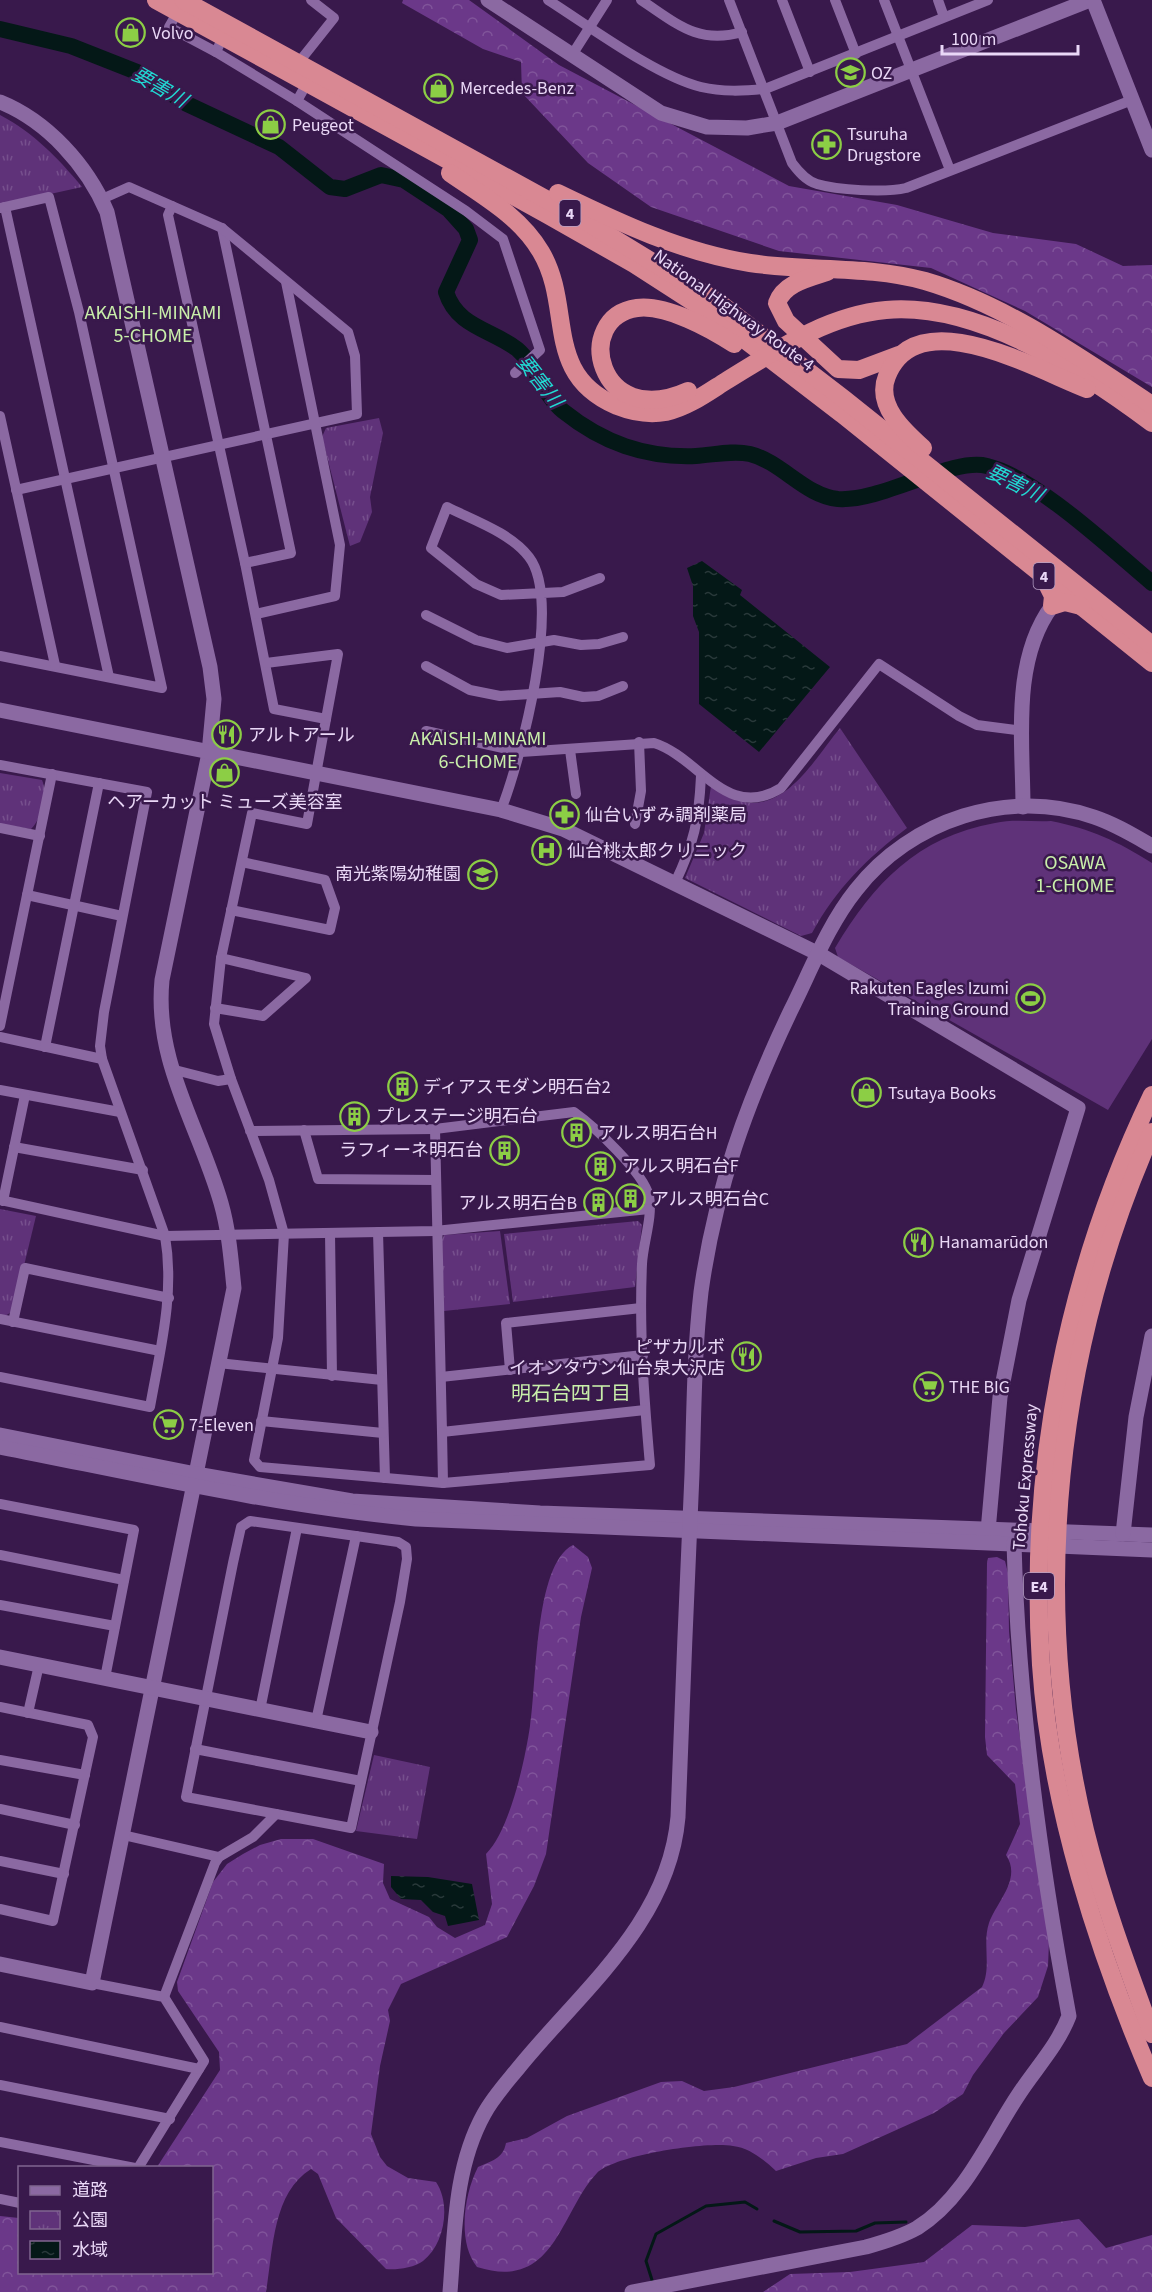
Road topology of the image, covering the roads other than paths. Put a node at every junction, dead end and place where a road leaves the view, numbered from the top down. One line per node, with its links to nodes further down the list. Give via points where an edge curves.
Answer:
1 (311, 0): 21 (street, via 334,18)
2 (488, 0): 20 (street)
3 (548, 0): 15 (street)
4 (606, 0): 15 (street)
5 (641, 0): 16 (street, via 686,30 707,37)
6 (729, 0): 16 (street)
7 (783, 0): 23 (street)
8 (835, 0): 19 (street)
9 (884, 0): 17 (street)
10 (938, 0): 14 (street)
11 (988, 0): 14 (street)
12 (1092, 0): 22 (street); 27 (street)
13 (173, 3): 18 (highway, National Highway Route 4 / 4); 21 (highway, National Highway Route 4 / 4)
14 (944, 17): 17 (street)
15 (590, 26): 20 (street); 25 (street, via 670,76 700,87 736,92)
16 (742, 32): 25 (street)
17 (898, 36): 19 (street); 22 (street)
18 (220, 45): 24 (highway, National Highway Route 4 / 4); 26 (street)
19 (856, 54): 23 (street)
20 (572, 55): 30 (street, via 662,113 707,127 747,128)
21 (299, 62): 31 (highway, National Highway Route 4 / 4)
22 (911, 69): 30 (street); 33 (street)
23 (810, 72): 25 (street)
24 (307, 83): 26 (street); 29 (highway, National Highway Route 4 / 4)
25 (765, 88): 30 (street)
26 (297, 100): 44 (street, via 503,239 540,350)
27 (1132, 100): 32 (street); 33 (street)
28 (0, 102): 34 (street, via 41,125 69,153)
29 (369, 117): 43 (highway, via 511,214 531,236 549,268 567,358 576,375 602,399 632,411 665,412 688,404); 47 (highway, National Highway Route 4 / 4, via 634,264 710,313)
30 (777, 123): 33 (street, via 792,163 816,184 888,192)
31 (418, 128): 38 (highway, via 589,208 701,254 752,263); 55 (highway, National Highway Route 4 / 4, via 648,257 718,302)
32 (1152, 150)
33 (950, 170)
34 (102, 200): 35 (street, via 129,187); 53 (street, via 112,226)
35 (172, 206): 37 (street); 52 (street, via 168,215)
36 (2, 208): 54 (street, via 50,197); 56 (street)
37 (222, 228): 39 (street); 51 (street)
38 (839, 268): 40 (highway, via 925,281 970,298); 42 (highway, via 785,290 777,303 780,314 838,369 859,370)
39 (286, 282): 49 (street); 49 (street, via 348,332 355,356 357,414)
40 (1028, 328): 41 (highway, via 986,309 907,298 864,305); 45 (highway)
41 (805, 329): 43 (highway); 46 (highway, via 867,313 932,312 980,324 1021,342)
42 (899, 355): 46 (highway, via 916,345 947,340 1011,359); 55 (highway, via 885,380 888,408)
43 (738, 368): 47 (highway, via 677,396 649,400 634,398 615,387 607,378 600,355 611,323 627,311 638,308 673,314 722,336)
44 (518, 371)
45 (1152, 405)
46 (1130, 406): 50 (highway)
47 (842, 414): 55 (highway, National Highway Route 4 / 4)
48 (0, 416): 58 (street)
49 (315, 423): 51 (street); 65 (street, via 340,545 335,596)
50 (1152, 423)
51 (264, 435): 52 (street); 59 (street, via 291,554)
52 (219, 445): 53 (street); 59 (street)
53 (163, 457): 54 (street); 85 (street, via 210,667 214,699)
54 (113, 468): 56 (street); 75 (street, via 162,688)
55 (927, 468): 57 (highway); 57 (highway, National Highway Route 4 / 4)
56 (65, 479): 58 (street); 75 (street)
57 (948, 485): 60 (highway, National Highway Route 4 / 4); 69 (highway, 4)
58 (16, 490): 73 (street)
59 (245, 563): 65 (street)
60 (1039, 572): 63 (highway, via 1053,596); 64 (highway, National Highway Route 4 / 4)
61 (600, 578): 62 (street, via 563,592)
62 (542, 592): 62 (street, via 538,571 528,555 507,538 447,507 431,548 476,584 501,595); 68 (street)
63 (1052, 606): 64 (highway, via 1065,602); 81 (street, via 1037,634 1026,673)
64 (1083, 608): 72 (highway, National Highway Route 4 / 4)
65 (256, 614): 71 (street)
66 (426, 615): 68 (street, via 476,640 507,648)
67 (623, 637): 68 (street, via 599,644)
68 (539, 642): 77 (street)
69 (1152, 645)
70 (0, 656): 73 (street)
71 (266, 663): 79 (street, via 274,710); 79 (street, via 338,654)
72 (1152, 663)
73 (55, 665): 75 (street)
74 (426, 666): 77 (street, via 470,690 500,696)
75 (109, 676)
76 (623, 686): 77 (street, via 590,696)
77 (533, 694): 84 (street)
78 (0, 710): 85 (street)
79 (326, 719): 87 (street)
80 (426, 731): 84 (street)
81 (1024, 731): 89 (street, via 977,725 879,664 781,788 768,796 743,799); 92 (street)
82 (639, 742): 83 (street); 89 (street, via 671,750); 94 (street, via 642,791)
83 (570, 750): 84 (street); 91 (street)
84 (521, 752): 93 (street)
85 (209, 753): 87 (street); 111 (street, via 162,980 160,1014)
86 (0, 765): 88 (street)
87 (316, 773): 93 (street); 98 (street, via 307,824 252,813)
88 (52, 774): 90 (street); 96 (street)
89 (701, 776): 99 (street, via 693,844)
90 (99, 783): 101 (street); 103 (street, via 147,792)
91 (576, 794)
92 (1023, 807): 97 (street, via 1093,816); 104 (street, via 962,816 902,845 870,872 854,892)
93 (501, 810): 99 (street, via 563,829)
94 (635, 824)
95 (0, 828): 96 (street)
96 (40, 836): 100 (street)
97 (1152, 846)
98 (242, 862): 102 (street); 102 (street, via 325,880 335,908 330,930)
99 (675, 883): 104 (street)
100 (27, 895): 101 (street); 107 (street)
101 (74, 906): 103 (street); 109 (street)
102 (231, 910): 105 (street)
103 (122, 916): 110 (street, via 104,1012)
104 (819, 954): 156 (street, via 766,1061 741,1124 715,1212 701,1294); 158 (street, via 1078,1108 1018,1300 1000,1397)
105 (221, 958): 106 (street); 106 (street, via 306,978 263,1016)
106 (215, 1008): 112 (street, via 216,1036)
107 (0, 1026)
108 (0, 1037): 109 (street)
109 (45, 1047): 110 (street)
110 (102, 1059): 116 (street)
111 (171, 1069): 112 (street, via 218,1081); 130 (street)
112 (231, 1078): 119 (street)
113 (0, 1090): 114 (street)
114 (26, 1095): 116 (street); 121 (street)
115 (1152, 1095): 197 (highway, Tohoku Expressway / E4, via 1109,1195 1065,1344 1046,1449 1038,1562 1041,1668 1069,1835 1105,1956)
116 (120, 1112): 122 (street)
117 (435, 1129): 118 (street); 123 (street); 125 (street, via 574,1112 642,1180)
118 (304, 1130): 119 (street); 123 (street, via 318,1179)
119 (250, 1131): 129 (street)
120 (1152, 1132): 195 (highway, Tohoku Expressway / E4, via 1106,1252 1082,1347 1064,1450 1056,1564 1060,1666 1078,1797 1101,1887)
121 (14, 1147): 122 (street); 124 (street)
122 (143, 1170): 131 (street)
123 (435, 1180): 126 (street)
124 (2, 1201): 131 (street)
125 (649, 1209): 126 (street); 133 (street)
126 (435, 1231): 127 (street); 144 (street)
127 (378, 1232): 128 (street); 145 (street)
128 (330, 1233): 129 (street); 142 (street)
129 (284, 1234): 130 (street); 140 (street, via 278,1338)
130 (229, 1235): 131 (street); 139 (street, via 234,1288)
131 (165, 1236): 132 (street, via 170,1266)
132 (169, 1298): 135 (street, via 26,1268); 137 (street)
133 (641, 1308): 138 (street); 141 (street, via 506,1323)
134 (0, 1319): 135 (street)
135 (13, 1322): 137 (street)
136 (1152, 1336): 159 (street, via 1136,1417)
137 (160, 1351): 143 (street, via 150,1407)
138 (643, 1355): 141 (street); 146 (street)
139 (218, 1363): 140 (street); 153 (street)
140 (272, 1370): 142 (street); 147 (street)
141 (510, 1370): 144 (street)
142 (332, 1376): 145 (street)
143 (0, 1377)
144 (441, 1377): 148 (street)
145 (382, 1380): 149 (street)
146 (645, 1410): 148 (street); 154 (street, via 650,1465)
147 (261, 1421): 149 (street); 152 (street, via 254,1460 260,1467)
148 (442, 1432): 154 (street)
149 (383, 1433): 152 (street)
150 (0, 1435): 153 (street)
151 (0, 1447): 153 (street)
152 (385, 1478): 154 (street)
153 (195, 1480): 156 (street, via 352,1501); 172 (street)
154 (443, 1483)
155 (0, 1504): 166 (street, via 134,1530)
156 (689, 1525): 158 (street); 162 (street); 205 (street, via 678,1817 666,1875 639,1928 532,2050 485,2112 465,2161)
157 (297, 1528): 161 (street); 173 (street, via 250,1521 242,1527); 175 (street)
158 (988, 1531): 162 (street)
159 (1123, 1534): 160 (street); 163 (street)
160 (1152, 1535)
161 (356, 1536): 177 (street); 178 (street, via 398,1542 406,1547 408,1559)
162 (1019, 1540): 163 (street); 206 (street, via 1017,1638 1047,1884 1069,2016 1062,2034 952,2198 918,2227 866,2247)
163 (1076, 1540): 164 (street)
164 (1152, 1550)
165 (0, 1555): 166 (street)
166 (124, 1580): 168 (street)
167 (0, 1605): 168 (street)
168 (115, 1626): 171 (street)
169 (0, 1657): 170 (street)
170 (39, 1665): 171 (street); 176 (street)
171 (105, 1678): 172 (street)
172 (153, 1688): 173 (street); 186 (street)
173 (206, 1699): 175 (street); 179 (street)
174 (0, 1707): 176 (street)
175 (260, 1710): 177 (street)
176 (28, 1713): 181 (street, via 88,1725 93,1737)
177 (316, 1721): 178 (street)
178 (371, 1732): 182 (street)
179 (195, 1749): 182 (street); 184 (street, via 186,1797)
180 (0, 1760): 181 (street)
181 (85, 1775): 185 (street)
182 (361, 1781): 184 (street, via 351,1828)
183 (0, 1809): 185 (street)
184 (276, 1814): 187 (street, via 253,1837)
185 (75, 1825): 189 (street)
186 (123, 1835): 187 (street); 192 (street)
187 (219, 1857): 193 (street)
188 (0, 1861): 189 (street)
189 (64, 1874): 190 (street, via 53,1921)
190 (0, 1909)
191 (0, 1964): 192 (street)
192 (92, 1983): 193 (street)
193 (164, 1997): 196 (street, via 204,2061)
194 (0, 2027): 196 (street)
195 (1152, 2034)
196 (199, 2069): 199 (street)
197 (1152, 2078)
198 (0, 2085): 199 (street)
199 (170, 2119): 202 (street)
200 (0, 2142): 201 (street)
201 (126, 2166)
202 (138, 2166)
203 (0, 2199): 204 (street)
204 (18, 2203)
205 (450, 2292)
206 (632, 2292)

